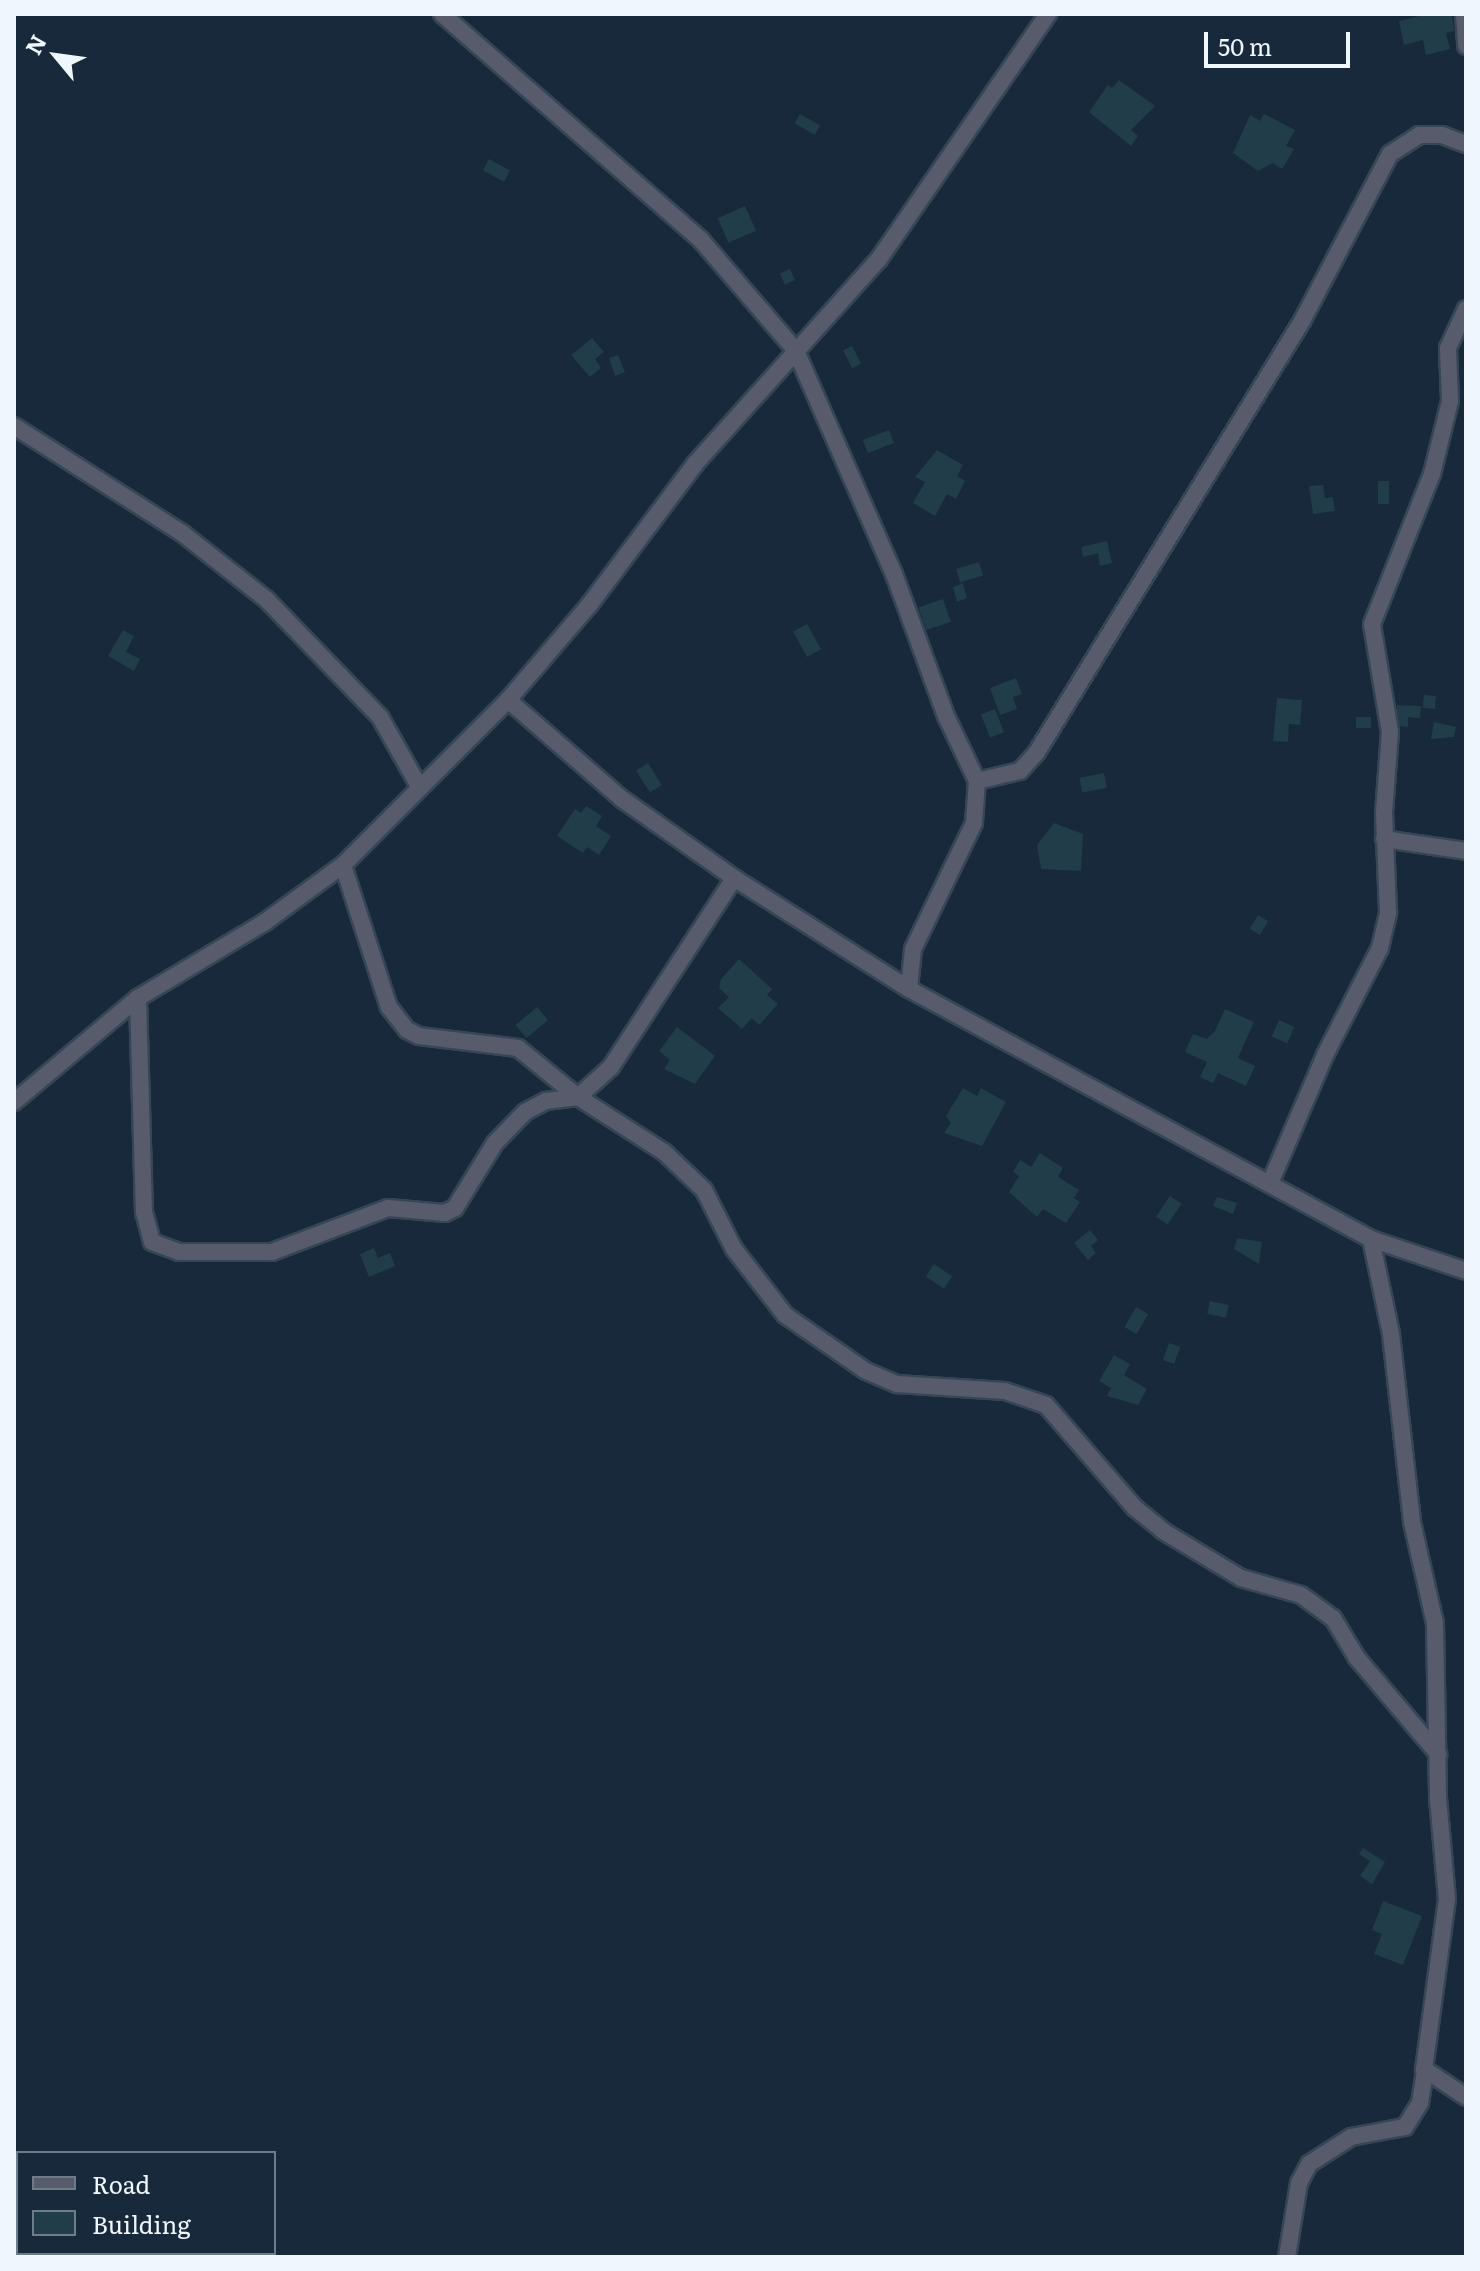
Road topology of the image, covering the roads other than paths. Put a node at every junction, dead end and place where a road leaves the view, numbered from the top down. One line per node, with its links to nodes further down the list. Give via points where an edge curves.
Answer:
1 (442, 14): 7 (street, via 701,240)
2 (1048, 14): 7 (street, via 879,259)
3 (1464, 14): 4 (street)
4 (1466, 46)
5 (1466, 144): 10 (street, via 1442,135 1419,135 1390,154 1302,321 1037,752 1020,771)
6 (1466, 309): 12 (street, via 1448,348 1450,401 1432,474 1372,624 1390,732)
7 (796, 351): 9 (street, via 678,484 590,604); 10 (street)
8 (14, 426): 11 (street, via 182,533 258,591 370,705)
9 (508, 700): 11 (street); 15 (street, via 622,799)
10 (977, 781): 16 (street, via 974,823 913,949)
11 (420, 788): 14 (street)
12 (1384, 839): 13 (street); 20 (street, via 1388,912 1380,948 1325,1055)
13 (1466, 851)
14 (343, 865): 17 (street, via 265,922); 18 (street, via 389,1007 407,1030 419,1036 518,1048)
15 (734, 878): 16 (street); 18 (street, via 627,1049)
16 (909, 989): 20 (street)
17 (138, 998): 18 (street, via 144,1212 152,1242 165,1248 211,1254 272,1252 388,1208 445,1213 455,1208 495,1143 525,1112 546,1101); 19 (street)
18 (578, 1097): 23 (street, via 688,1170 721,1216 749,1272 806,1333 897,1384 1005,1391 1046,1405 1135,1508 1163,1531 1241,1578 1301,1595 1333,1618 1357,1658)
19 (14, 1102)
20 (1270, 1183): 21 (street)
21 (1371, 1239): 22 (street); 23 (street, via 1391,1334 1412,1522 1435,1623)
22 (1466, 1271)
23 (1438, 1754): 24 (street, via 1447,1899)
24 (1425, 2073): 25 (street); 26 (street, via 1420,2103 1405,2127 1351,2137 1309,2164 1299,2183)
25 (1466, 2097)
26 (1287, 2257)

